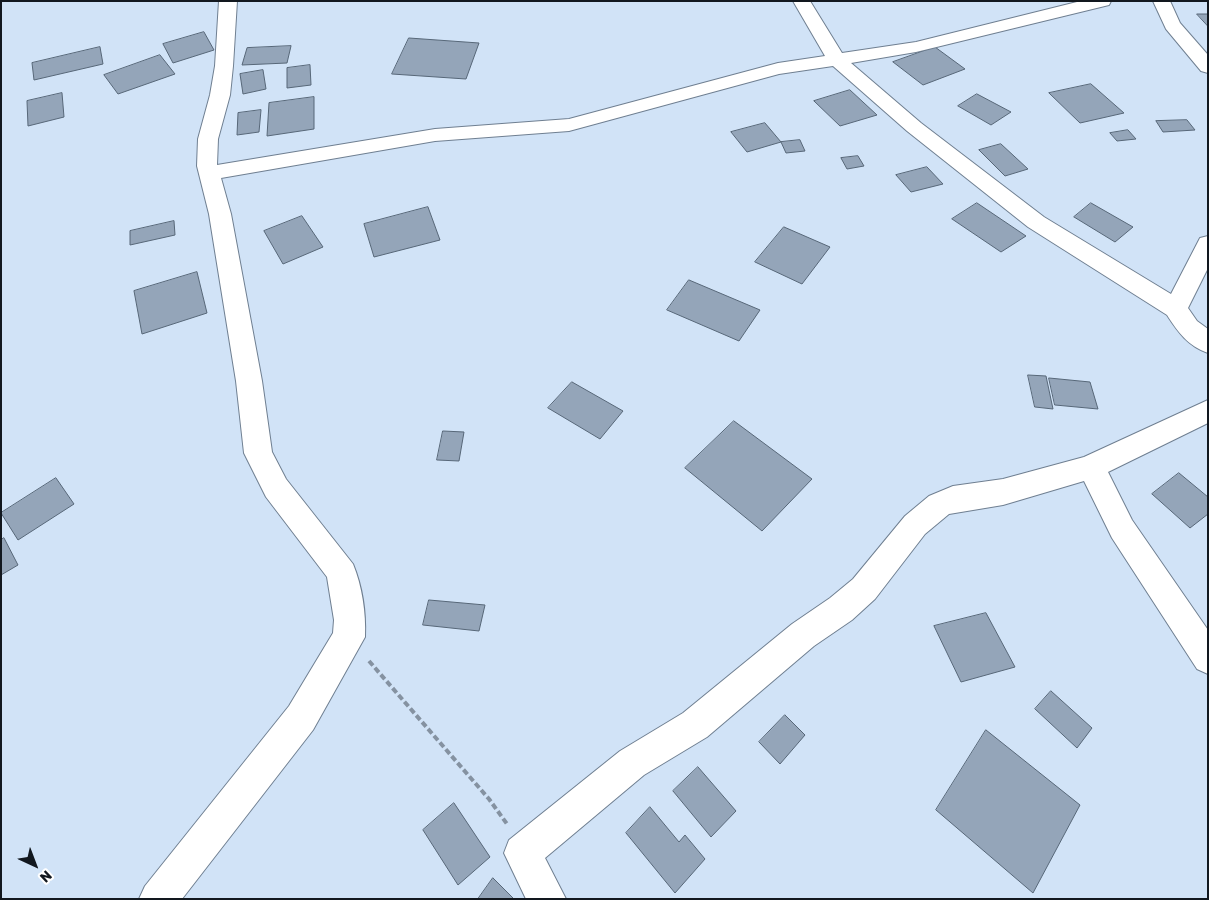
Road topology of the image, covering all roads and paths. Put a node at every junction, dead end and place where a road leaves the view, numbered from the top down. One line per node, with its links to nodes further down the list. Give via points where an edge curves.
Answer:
1 (228, 1): 7 (street, via 220,95 208,139)
2 (802, 1): 5 (street)
3 (1103, 1): 5 (street, via 916,47)
4 (1161, 1): 6 (street, via 1172,25)
5 (837, 60): 7 (street, via 778,69 569,124 434,135); 9 (street, via 914,127 1036,222)
6 (1208, 67)
7 (211, 173): 13 (street, via 249,381 258,454 276,488 342,574 350,620)
8 (1208, 244): 9 (street)
9 (1176, 309): 10 (street, via 1188,328)
10 (1208, 343)
11 (1208, 412): 12 (street)
12 (1091, 467): 14 (street, via 1122,529); 15 (street, via 1045,482 953,499 939,505 915,525 864,589 841,609 803,635 694,725 632,764)
13 (349, 637): 15 (path, via 489,799); 16 (street, via 301,718)
14 (1208, 658)
15 (522, 853): 17 (street)
16 (158, 899)
17 (547, 899)

